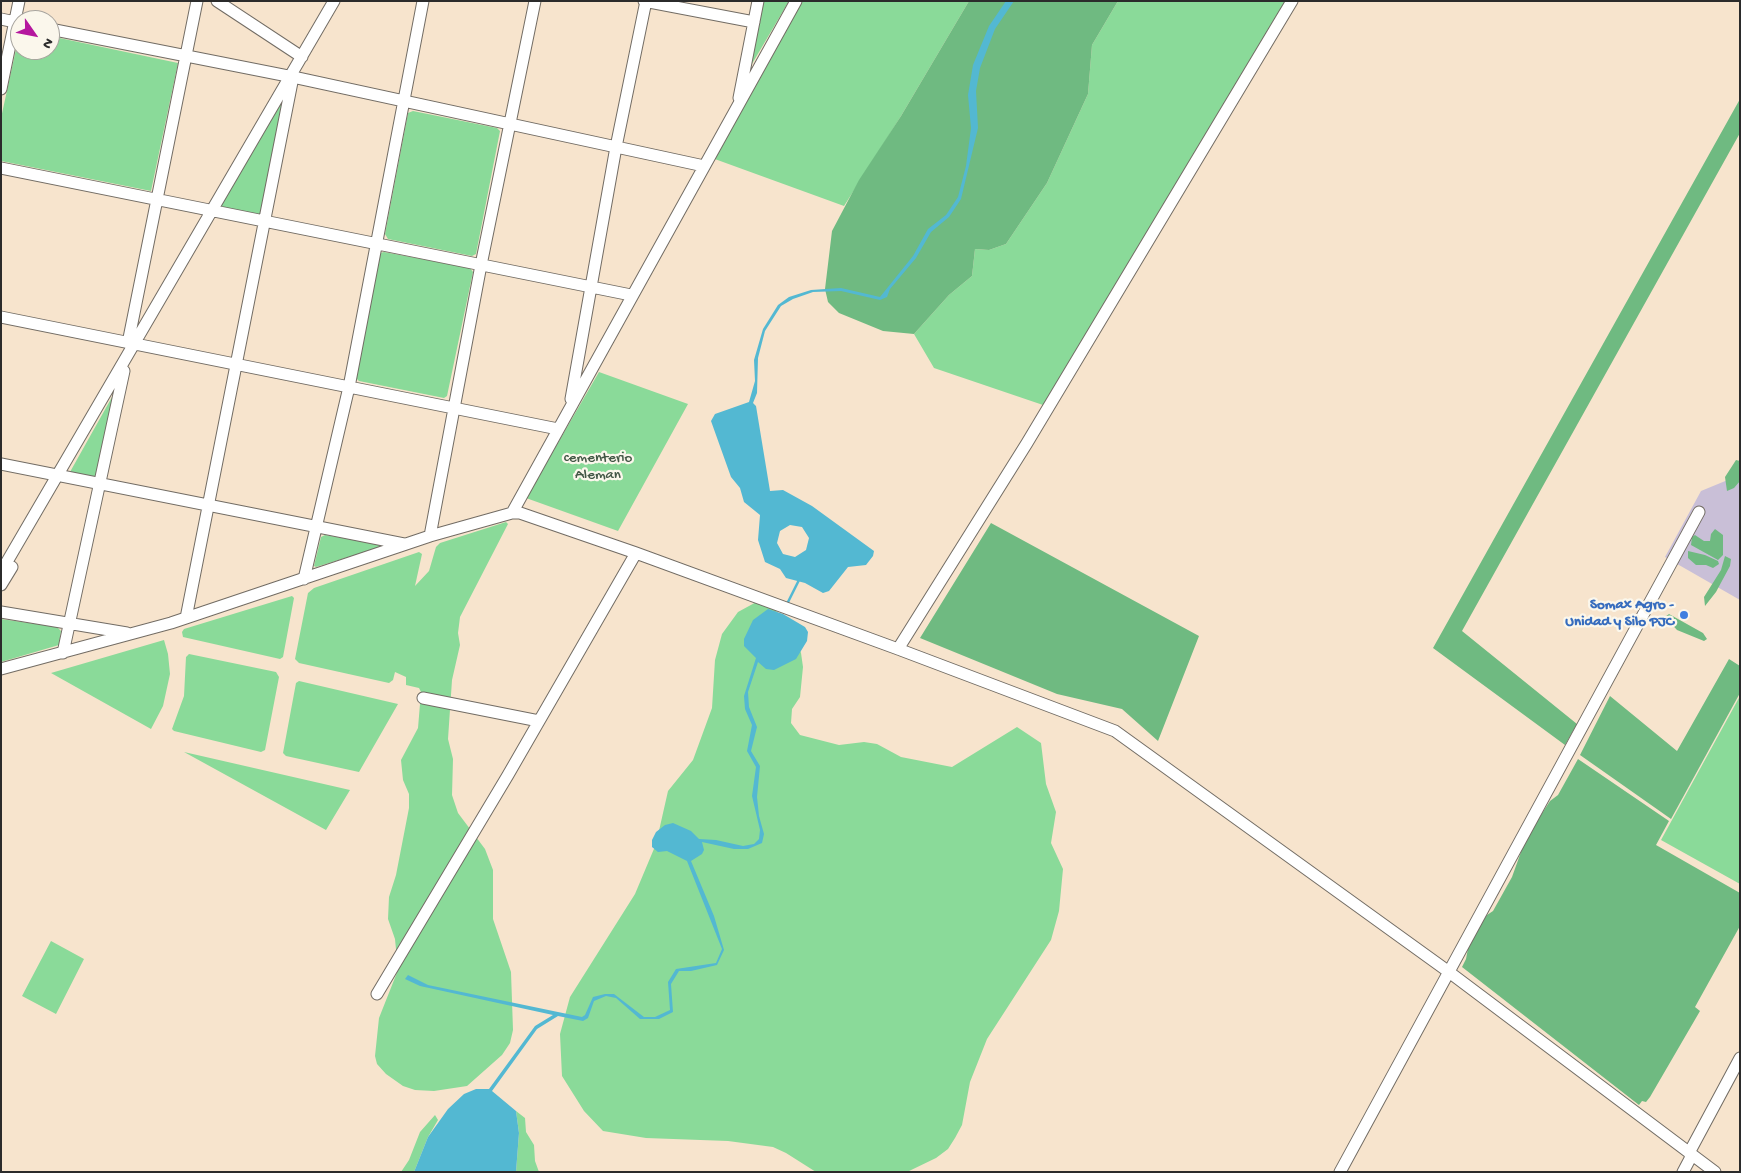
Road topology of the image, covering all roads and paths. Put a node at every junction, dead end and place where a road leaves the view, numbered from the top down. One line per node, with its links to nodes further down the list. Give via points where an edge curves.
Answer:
1 (197, 1): 13 (street)
2 (217, 1): 14 (street)
3 (334, 1): 14 (street)
4 (423, 1): 17 (street)
5 (535, 1): 19 (street)
6 (645, 1): 10 (street); 20 (street)
7 (758, 1): 10 (street)
8 (796, 1): 18 (street)
9 (1292, 1): 55 (street, via 1027,443)
10 (754, 22): 18 (street)
11 (60, 31): 13 (street)
12 (10, 51): 16 (street)
13 (186, 56): 15 (street); 23 (street)
14 (302, 57): 15 (street)
15 (290, 78): 17 (street); 24 (street); 25 (street)
16 (1, 89)
17 (404, 101): 19 (street); 26 (street)
18 (737, 107): 21 (street)
19 (510, 124): 20 (street); 27 (street)
20 (616, 147): 21 (street); 28 (street)
21 (704, 166): 29 (street)
22 (1, 168): 23 (street)
23 (157, 199): 24 (street); 31 (street)
24 (213, 211): 25 (street); 31 (street)
25 (265, 221): 26 (street); 32 (street)
26 (376, 244): 27 (street); 34 (street)
27 (481, 265): 28 (street); 35 (street)
28 (591, 287): 29 (street); 36 (street)
29 (632, 295): 36 (street)
30 (1, 317): 31 (street)
31 (133, 344): 32 (street); 33 (street); 39 (street)
32 (236, 364): 34 (street); 41 (street)
33 (124, 371): 39 (street); 40 (street)
34 (349, 387): 35 (street); 44 (street)
35 (454, 408): 37 (street); 45 (street)
36 (569, 408): 37 (street)
37 (558, 429): 43 (street)
38 (1, 464): 39 (street)
39 (60, 476): 40 (street); 48 (street); 50 (street)
40 (100, 484): 41 (street); 53 (street)
41 (208, 505): 44 (street); 52 (street)
42 (1699, 512): 60 (street)
43 (512, 513): 45 (street); 47 (street)
44 (316, 526): 46 (street); 49 (street)
45 (430, 536): 46 (street)
46 (405, 544): 49 (street)
47 (636, 553): 55 (street); 59 (street)
48 (1, 572)
49 (304, 579): 52 (street)
50 (1, 585)
51 (1, 612): 53 (street)
52 (186, 618): 54 (street)
53 (70, 624): 54 (street); 56 (street)
54 (131, 634): 56 (street)
55 (898, 649): 60 (street, via 1115,731)
56 (63, 653): 57 (street)
57 (1, 669)
58 (423, 698): 59 (street)
59 (539, 721): 61 (street)
60 (1448, 972): 63 (street); 64 (street)
61 (377, 994)
62 (1740, 1058): 63 (street)
63 (1691, 1154): 65 (street); 66 (street)
64 (1340, 1172)
65 (1683, 1172)
66 (1715, 1172)

